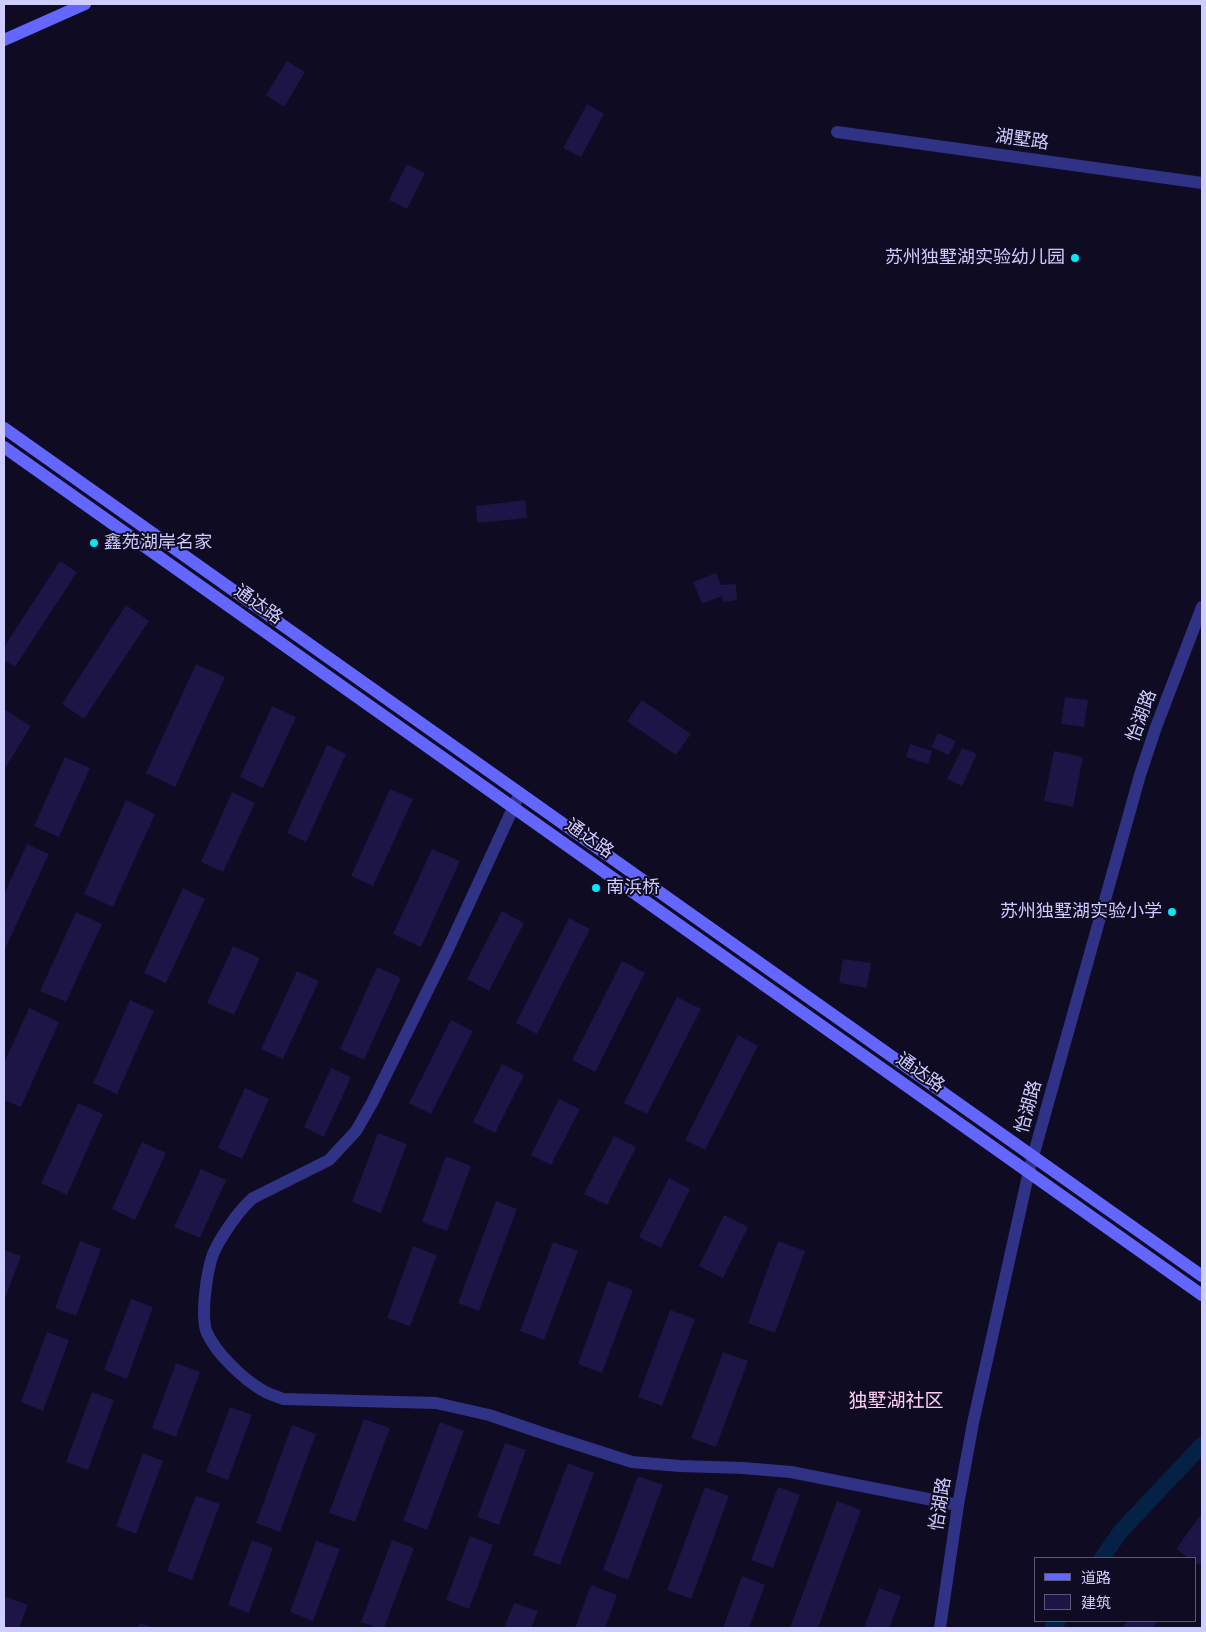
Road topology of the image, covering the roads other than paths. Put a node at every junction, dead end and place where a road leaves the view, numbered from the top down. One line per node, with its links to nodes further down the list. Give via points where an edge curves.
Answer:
1 (85, 4): 2 (main road)
2 (4, 40)
3 (837, 132): 4 (street, 湖墅路)
4 (1202, 183)
5 (4, 428): 8 (main road, 通达路)
6 (4, 447): 9 (main road, 通达路)
7 (1202, 607): 10 (street, 怡湖路, via 1137,783)
8 (520, 793): 9 (street); 10 (main road, 通达路)
9 (514, 807): 11 (main road, 通达路); 14 (street, via 448,949 356,1131 328,1160 253,1198 243,1207 214,1253 203,1305 206,1332 235,1369 262,1390 283,1399 436,1403 489,1415 632,1462 791,1472)
10 (1034, 1155): 11 (street, 怡湖路); 12 (main road, 通达路)
11 (1029, 1172): 13 (main road, 通达路); 14 (street, 怡湖路)
12 (1202, 1276)
13 (1202, 1295)
14 (958, 1505): 15 (street, 怡湖路)
15 (940, 1628)

